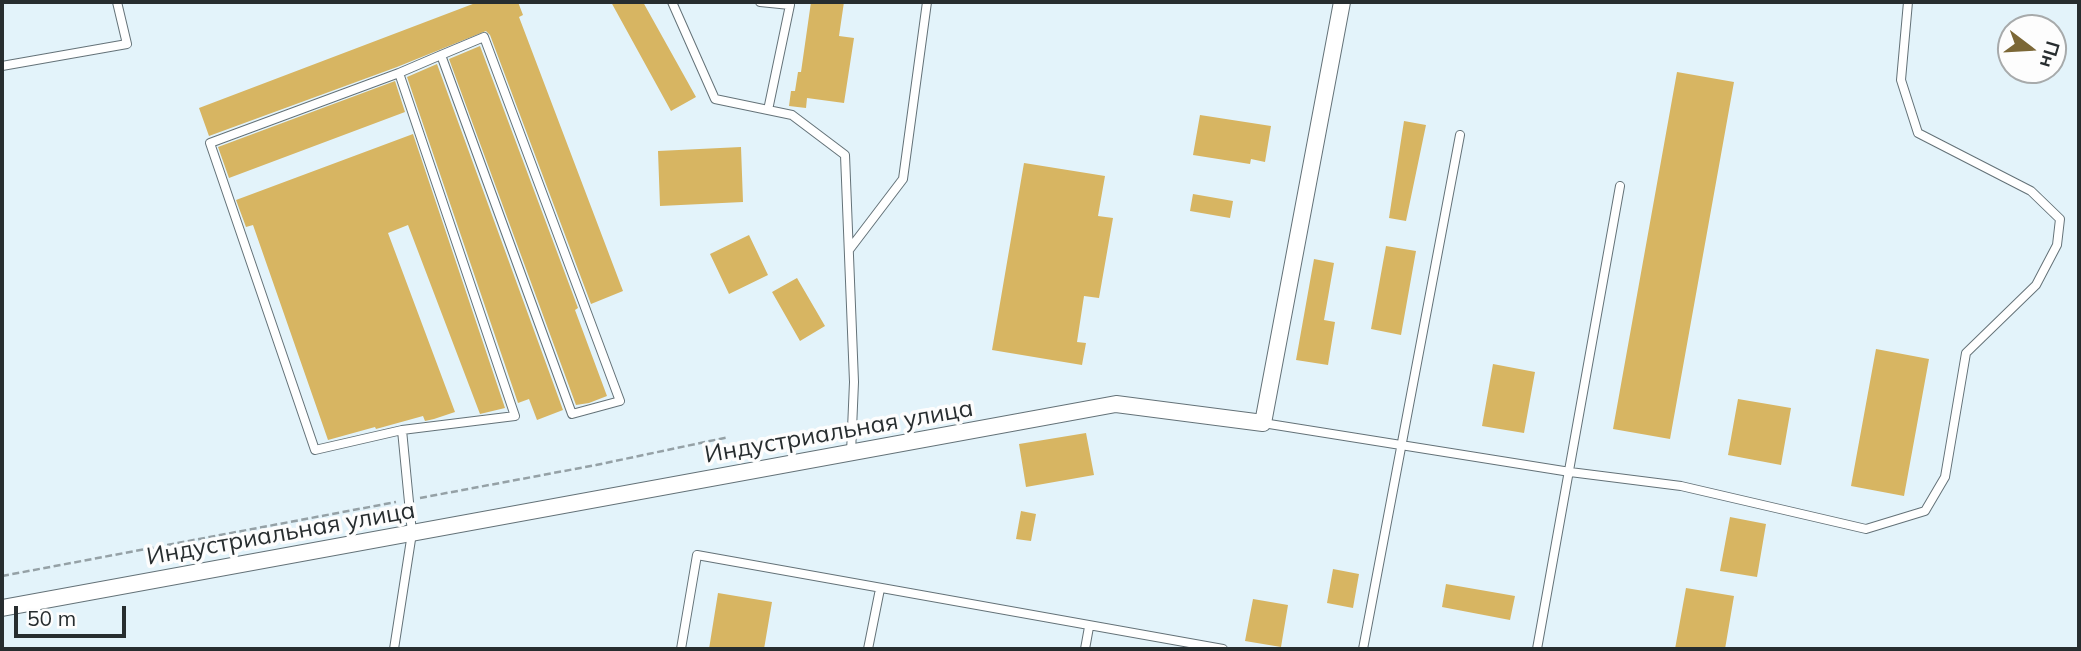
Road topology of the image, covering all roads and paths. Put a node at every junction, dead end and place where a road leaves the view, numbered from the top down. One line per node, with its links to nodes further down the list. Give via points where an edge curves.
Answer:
1 (117, 2): 8 (lane, via 127,44)
2 (672, 2): 10 (lane, via 715,99)
3 (760, 2): 10 (lane, via 790,5)
4 (927, 2): 13 (lane, via 902,179)
5 (1342, 2): 14 (street)
6 (1908, 2): 19 (lane, via 1901,80 1918,133 2031,191 2060,219 2057,246 2036,285 1966,353 1945,477 1925,511 1866,529 1681,486)
7 (441, 55): 7 (lane, via 484,37 620,401 572,414); 9 (lane)
8 (2, 66)
9 (399, 73): 15 (lane, via 515,416); 15 (lane, via 210,143 315,450)
10 (768, 110): 13 (lane, via 792,115 845,155)
11 (1460, 135): 17 (lane)
12 (1620, 186): 19 (lane)
13 (849, 250): 18 (lane, via 854,382)
14 (1263, 423): 17 (lane); 18 (street, Индустриальная улица, via 1116,404)
15 (402, 429): 20 (lane)
16 (729, 437): 20 (path)
17 (1401, 444): 19 (lane); 31 (lane)
18 (851, 453): 21 (street, Индустриальная улица)
19 (1570, 472): 32 (lane)
20 (409, 500): 21 (lane); 22 (path)
21 (412, 533): 24 (street, Индустриальная улица); 26 (lane)
22 (2, 576)
23 (880, 589): 25 (lane); 27 (lane, via 697,555); 28 (lane)
24 (2, 608)
25 (1090, 627): 29 (lane); 30 (lane)
26 (394, 649)
27 (681, 649)
28 (868, 649)
29 (1085, 649)
30 (1223, 649)
31 (1363, 649)
32 (1537, 649)

